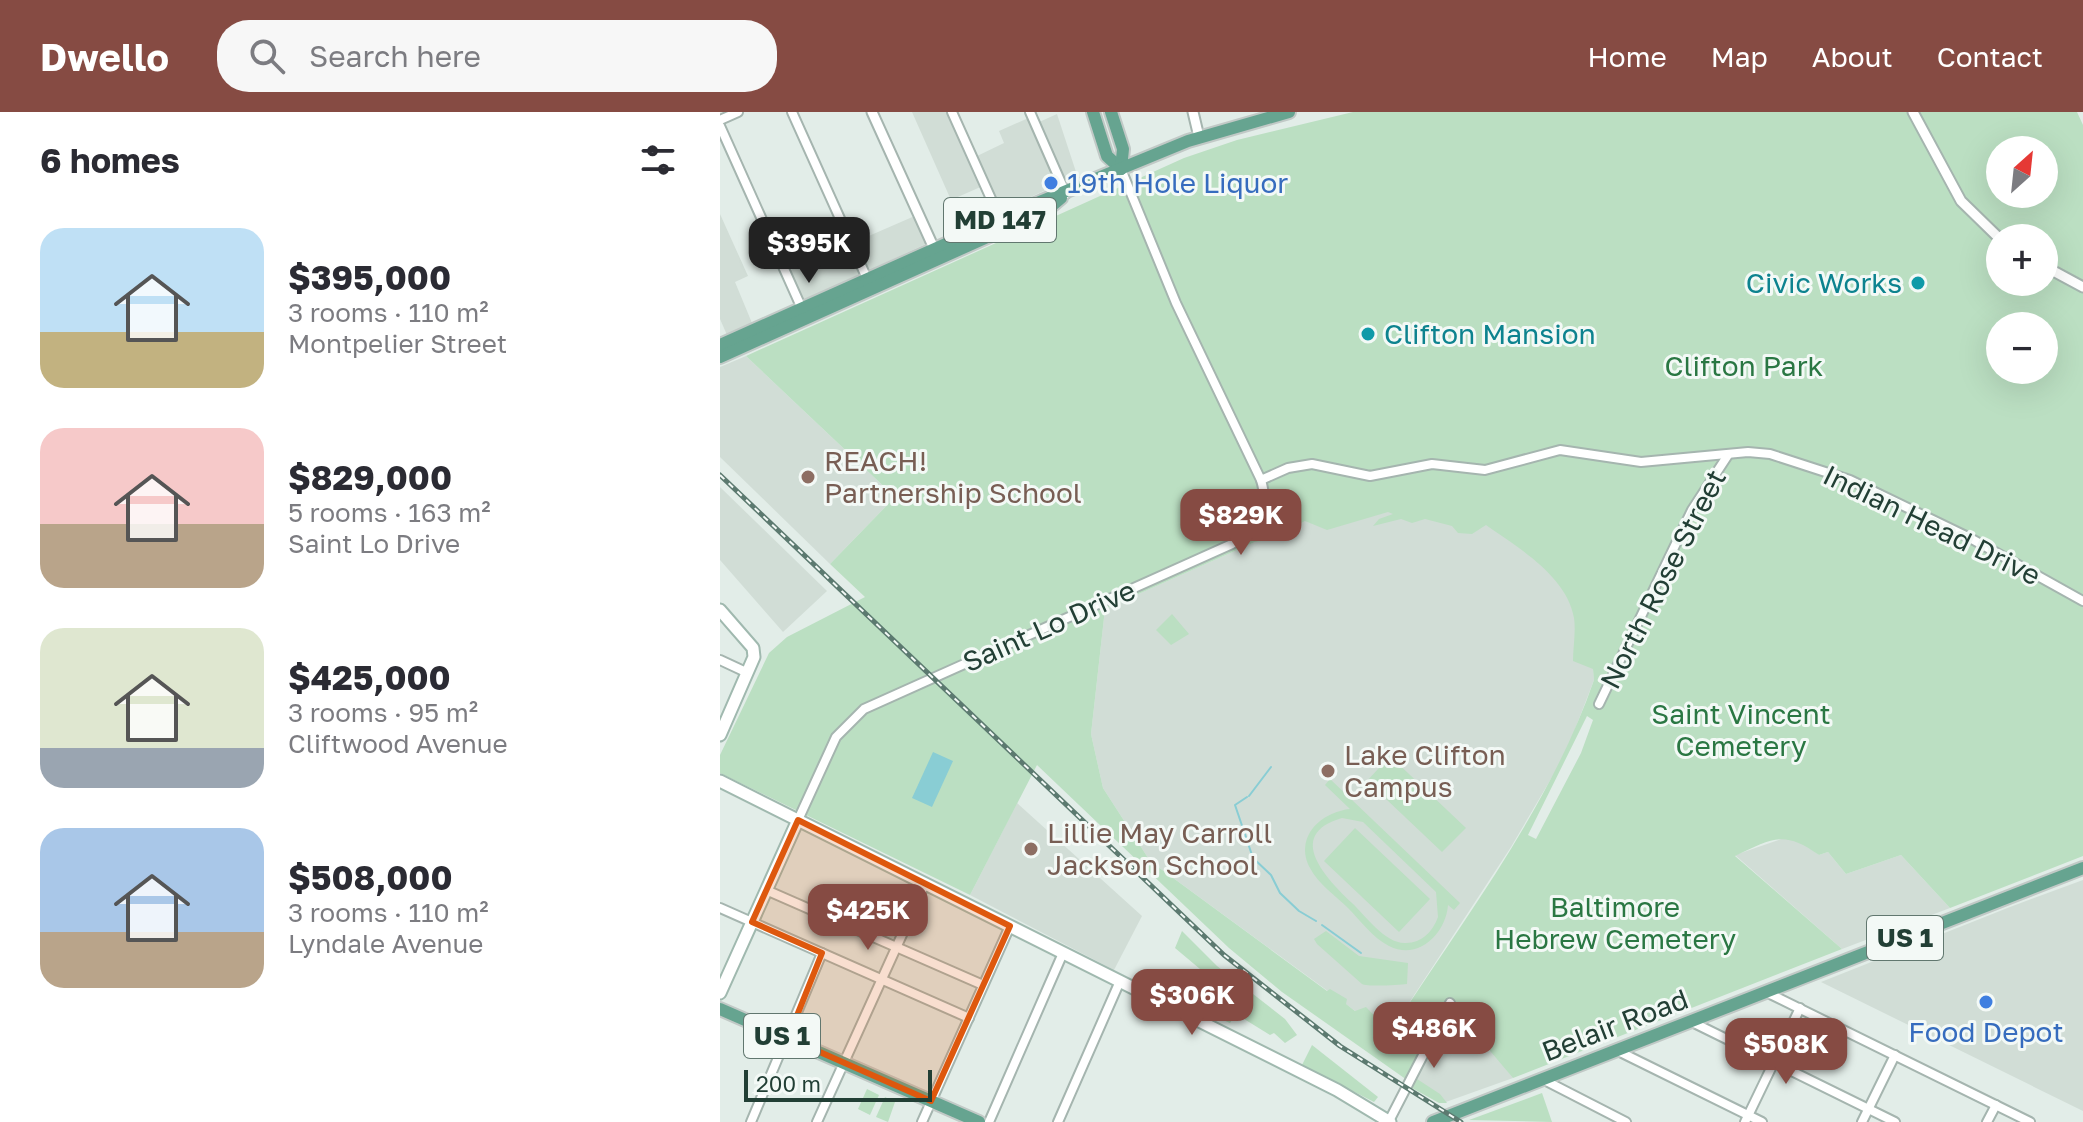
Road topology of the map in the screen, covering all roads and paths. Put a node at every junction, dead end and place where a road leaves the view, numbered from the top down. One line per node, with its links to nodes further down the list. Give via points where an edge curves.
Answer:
1 (738, 112): 12 (street)
2 (792, 112): 20 (street)
3 (872, 112): 18 (street)
4 (952, 112): 16 (street)
5 (1030, 112): 15 (street)
6 (1093, 112): 14 (main road, via 1107,156)
7 (1111, 112): 14 (main road, via 1123,149)
8 (1193, 112): 13 (street)
9 (1289, 112): 11 (main road, MD 147)
10 (1913, 112): 17 (street, via 1961,201)
11 (1274, 114): 13 (main road, MD 147)
12 (720, 123): 22 (street)
13 (1199, 137): 14 (main road, MD 147)
14 (1121, 169): 15 (main road, MD 147); 26 (street, Saint Lo Drive, via 1176,303)
15 (1066, 194): 16 (main road, MD 147)
16 (1003, 224): 18 (main road, MD 147)
17 (1986, 225)
18 (937, 255): 20 (main road, MD 147)
19 (2058, 274): 21 (street)
20 (870, 285): 22 (main road, MD 147)
21 (2083, 287)
22 (805, 315): 23 (main road, MD 147); 24 (main road, MD 147)
23 (720, 345)
24 (720, 357)
25 (1729, 454): 26 (street, Indian Head Drive, via 1641,462 1560,450 1485,470 1432,464 1370,476 1312,464); 27 (street, Indian Head Drive, via 1770,454 1850,480); 31 (street, North Rose Street, via 1700,494)
26 (1261, 480): 34 (street, Saint Lo Drive, via 1264,513 1245,537 859,712 832,744)
27 (2083, 601)
28 (720, 610): 30 (main road, via 753,648)
29 (720, 660): 30 (street)
30 (748, 673): 32 (main road)
31 (1599, 704)
32 (722, 727)
33 (720, 781): 34 (main road)
34 (798, 820): 36 (main road); 37 (main road)
35 (2083, 868): 47 (main road, Belair Road / US 1)
36 (925, 884): 40 (main road); 41 (street)
37 (766, 890): 39 (main road); 41 (street)
38 (720, 908): 39 (street)
39 (752, 922): 42 (street); 48 (main road)
40 (1010, 926): 43 (main road); 46 (street)
41 (896, 947): 44 (street); 46 (street)
42 (822, 953): 44 (street); 54 (street)
43 (1063, 953): 45 (main road); 68 (street)
44 (882, 979): 52 (street); 58 (street)
45 (1120, 981): 69 (street); 70 (main road, via 1337,1090)
46 (983, 985): 52 (street)
47 (1766, 992): 50 (street); 53 (main road, Belair Road / US 1)
48 (720, 993)
49 (1450, 1003): 70 (street)
50 (1800, 1008): 56 (street); 57 (street)
51 (720, 1009): 54 (main road, US 1)
52 (969, 1018): 60 (street)
53 (1691, 1021): 55 (main road, Belair Road / US 1); 57 (street)
54 (788, 1038): 58 (main road, US 1); 64 (street)
55 (1616, 1050): 59 (main road, Belair Road / US 1); 63 (street)
56 (1895, 1055): 61 (street); 62 (street)
57 (1774, 1062): 62 (street); 63 (street)
58 (844, 1063): 60 (main road, US 1); 65 (street)
59 (1546, 1077): 71 (main road, Belair Road / US 1); 72 (street)
60 (931, 1101): 66 (street); 67 (main road, US 1)
61 (1996, 1105): 76 (street); 77 (street)
62 (1868, 1109): 74 (street); 75 (street)
63 (1747, 1119): 73 (street)
64 (751, 1122)
65 (817, 1122)
66 (922, 1122)
67 (979, 1122)
68 (989, 1122)
69 (1058, 1122)
70 (1389, 1122)
71 (1433, 1122)
72 (1626, 1122)
73 (1762, 1122)
74 (1862, 1122)
75 (1895, 1122)
76 (1987, 1122)
77 (2030, 1122)

